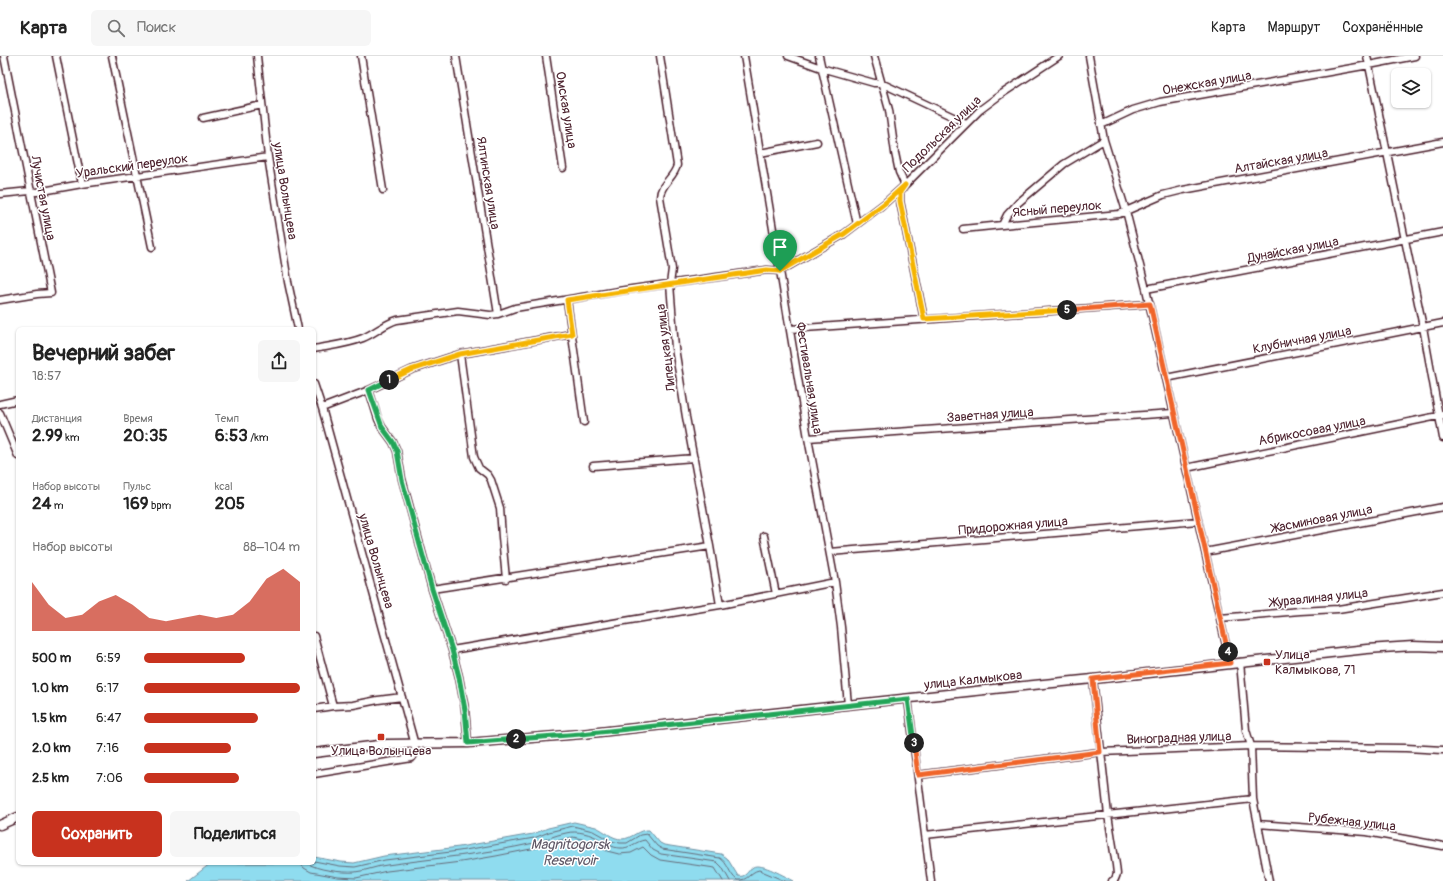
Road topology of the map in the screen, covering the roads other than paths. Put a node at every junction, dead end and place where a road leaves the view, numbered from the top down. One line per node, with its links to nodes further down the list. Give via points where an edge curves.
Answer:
1 (4, 56): 35 (street, Лучистая улица)
2 (56, 56): 32 (street)
3 (112, 56): 31 (street)
4 (257, 56): 20 (street, улица Волынцева)
5 (361, 56): 34 (street)
6 (456, 56): 50 (street, Ялтинская улица)
7 (546, 56): 30 (street, Омская улица)
8 (660, 56): 45 (street, Липецкая улица, via 677,164 660,193 672,269)
9 (744, 56): 27 (street, Фестивальная улица)
10 (788, 56): 18 (street)
11 (819, 56): 18 (street)
12 (874, 56): 19 (street)
13 (1059, 56): 22 (street, Подольская улица, via 1000,95)
14 (1089, 56): 23 (street)
15 (1367, 56): 17 (street)
16 (1415, 56): 17 (street, Онежская улица)
17 (1369, 65): 23 (street, Онежская улица, via 1160,102 1132,110); 28 (street)
18 (822, 68): 19 (street); 38 (street)
19 (881, 83): 22 (street); 33 (street, via 889,110 899,172)
20 (262, 105): 21 (street); 29 (street, улица Волынцева)
21 (203, 118)
22 (966, 123): 33 (street, Подольская улица)
23 (1101, 125): 24 (street)
24 (1104, 140): 37 (street); 39 (street, Ясный переулок, via 1064,164 1018,203)
25 (817, 142): 27 (street)
26 (1443, 142): 28 (street, Алтайская улица)
27 (760, 153): 44 (street, Фестивальная улица)
28 (1387, 153): 37 (street, Алтайская улица, via 1196,187 1163,195); 42 (street)
29 (268, 157): 31 (street, Уральский переулок); 53 (street, улица Волынцева)
30 (563, 168)
31 (137, 176): 32 (street, Уральский переулок); 43 (street)
32 (82, 184): 35 (street, Уральский переулок)
33 (905, 185): 38 (street, Подольская улица); 51 (street, via 900,192 900,201)
34 (384, 190)
35 (30, 191): 36 (street, Уральский переулок); 47 (street, Лучистая улица, via 51,293)
36 (0, 194)
37 (1126, 211): 39 (street, Ясный переулок, via 1119,214); 46 (street)
38 (857, 224): 44 (street, Подольская улица)
39 (1002, 225): 40 (street)
40 (963, 229)
41 (1443, 232): 42 (street, Дунайская улица)
42 (1405, 240): 46 (street, Дунайская улица); 54 (street)
43 (152, 247)
44 (780, 271): 45 (street, via 767,270); 55 (street, Фестивальная улица)
45 (670, 284): 48 (street); 72 (street, Липецкая улица, via 675,348)
46 (1146, 290): 49 (street)
47 (0, 300)
48 (567, 300): 50 (street, via 515,308); 56 (street)
49 (1150, 304): 51 (street); 59 (street)
50 (498, 314): 57 (street, via 458,312 397,320 354,341)
51 (924, 319): 55 (street)
52 (1443, 323): 54 (street, Клубничная улица)
53 (298, 327)
54 (1423, 327): 59 (street, Клубничная улица); 67 (street)
55 (790, 329): 69 (street, Фестивальная улица)
56 (572, 334): 58 (street); 68 (street)
57 (316, 349)
58 (460, 354): 61 (street, via 411,370); 81 (street, via 474,457 476,464 491,480 500,508)
59 (1166, 378): 66 (street)
60 (316, 390): 64 (street, улица Волынцева)
61 (369, 390): 64 (street); 83 (street, via 382,427 397,451 402,480)
62 (16, 400): 63 (street)
63 (0, 404)
64 (322, 408): 94 (street, улица Волынцева)
65 (0, 413): 71 (street)
66 (1173, 413): 69 (street, Заветная улица); 74 (street)
67 (1441, 416): 70 (street); 74 (street, Абрикосовая улица)
68 (584, 422)
69 (808, 438): 79 (street, Фестивальная улица)
70 (1443, 438)
71 (16, 451)
72 (694, 458): 73 (street); 78 (street, Липецкая улица)
73 (593, 466)
74 (1186, 468): 76 (street)
75 (1443, 507): 80 (street, Жасминовая улица)
76 (1198, 521): 79 (street, Придорожная улица); 80 (street)
77 (764, 536): 85 (street)
78 (710, 546): 81 (street); 86 (street, Липецкая улица)
79 (830, 552): 82 (street, Фестивальная улица)
80 (1205, 552): 87 (street)
81 (506, 579): 83 (street)
82 (835, 582): 85 (street); 96 (street, Фестивальная улица)
83 (432, 589): 90 (street)
84 (1443, 592): 87 (street, Журавлиная улица, via 1338,609)
85 (776, 594): 86 (street)
86 (720, 605): 90 (street)
87 (1220, 618): 92 (street)
88 (316, 643): 97 (street)
89 (1443, 647): 91 (main road, улица Калмыкова, via 1367,648)
90 (452, 650): 99 (street, via 462,692)
91 (1240, 662): 92 (main road, улица Калмыкова); 101 (street, via 1246,730)
92 (1230, 663): 93 (main road, улица Калмыкова)
93 (1093, 679): 95 (main road, улица Калмыкова); 103 (street)
94 (402, 697): 97 (street); 100 (street, улица Волынцева)
95 (908, 699): 96 (main road, улица Калмыкова); 106 (street)
96 (848, 705): 99 (main road, улица Калмыкова, via 581,734)
97 (333, 706): 98 (street)
98 (316, 709)
99 (468, 743): 100 (main road, улица Калмыкова)
100 (415, 745): 104 (main road, улица Калмыкова, via 387,744); 105 (street, via 412,758)
101 (1251, 746): 102 (street, Виноградная улица); 103 (street, Виноградная улица); 107 (street)
102 (1443, 750)
103 (1100, 752): 106 (street, Виноградная улица); 108 (street)
104 (316, 753)
105 (316, 774)
106 (918, 775): 112 (street)
107 (1253, 799): 108 (street); 110 (street)
108 (1108, 815): 112 (street); 115 (street, via 1117,874)
109 (16, 818): 111 (main road)
110 (1258, 824): 113 (street, Рубежная улица, via 1367,832); 116 (street)
111 (0, 825)
112 (925, 835): 114 (street)
113 (1443, 846)
114 (931, 881)
115 (1112, 881)
116 (1269, 881)

